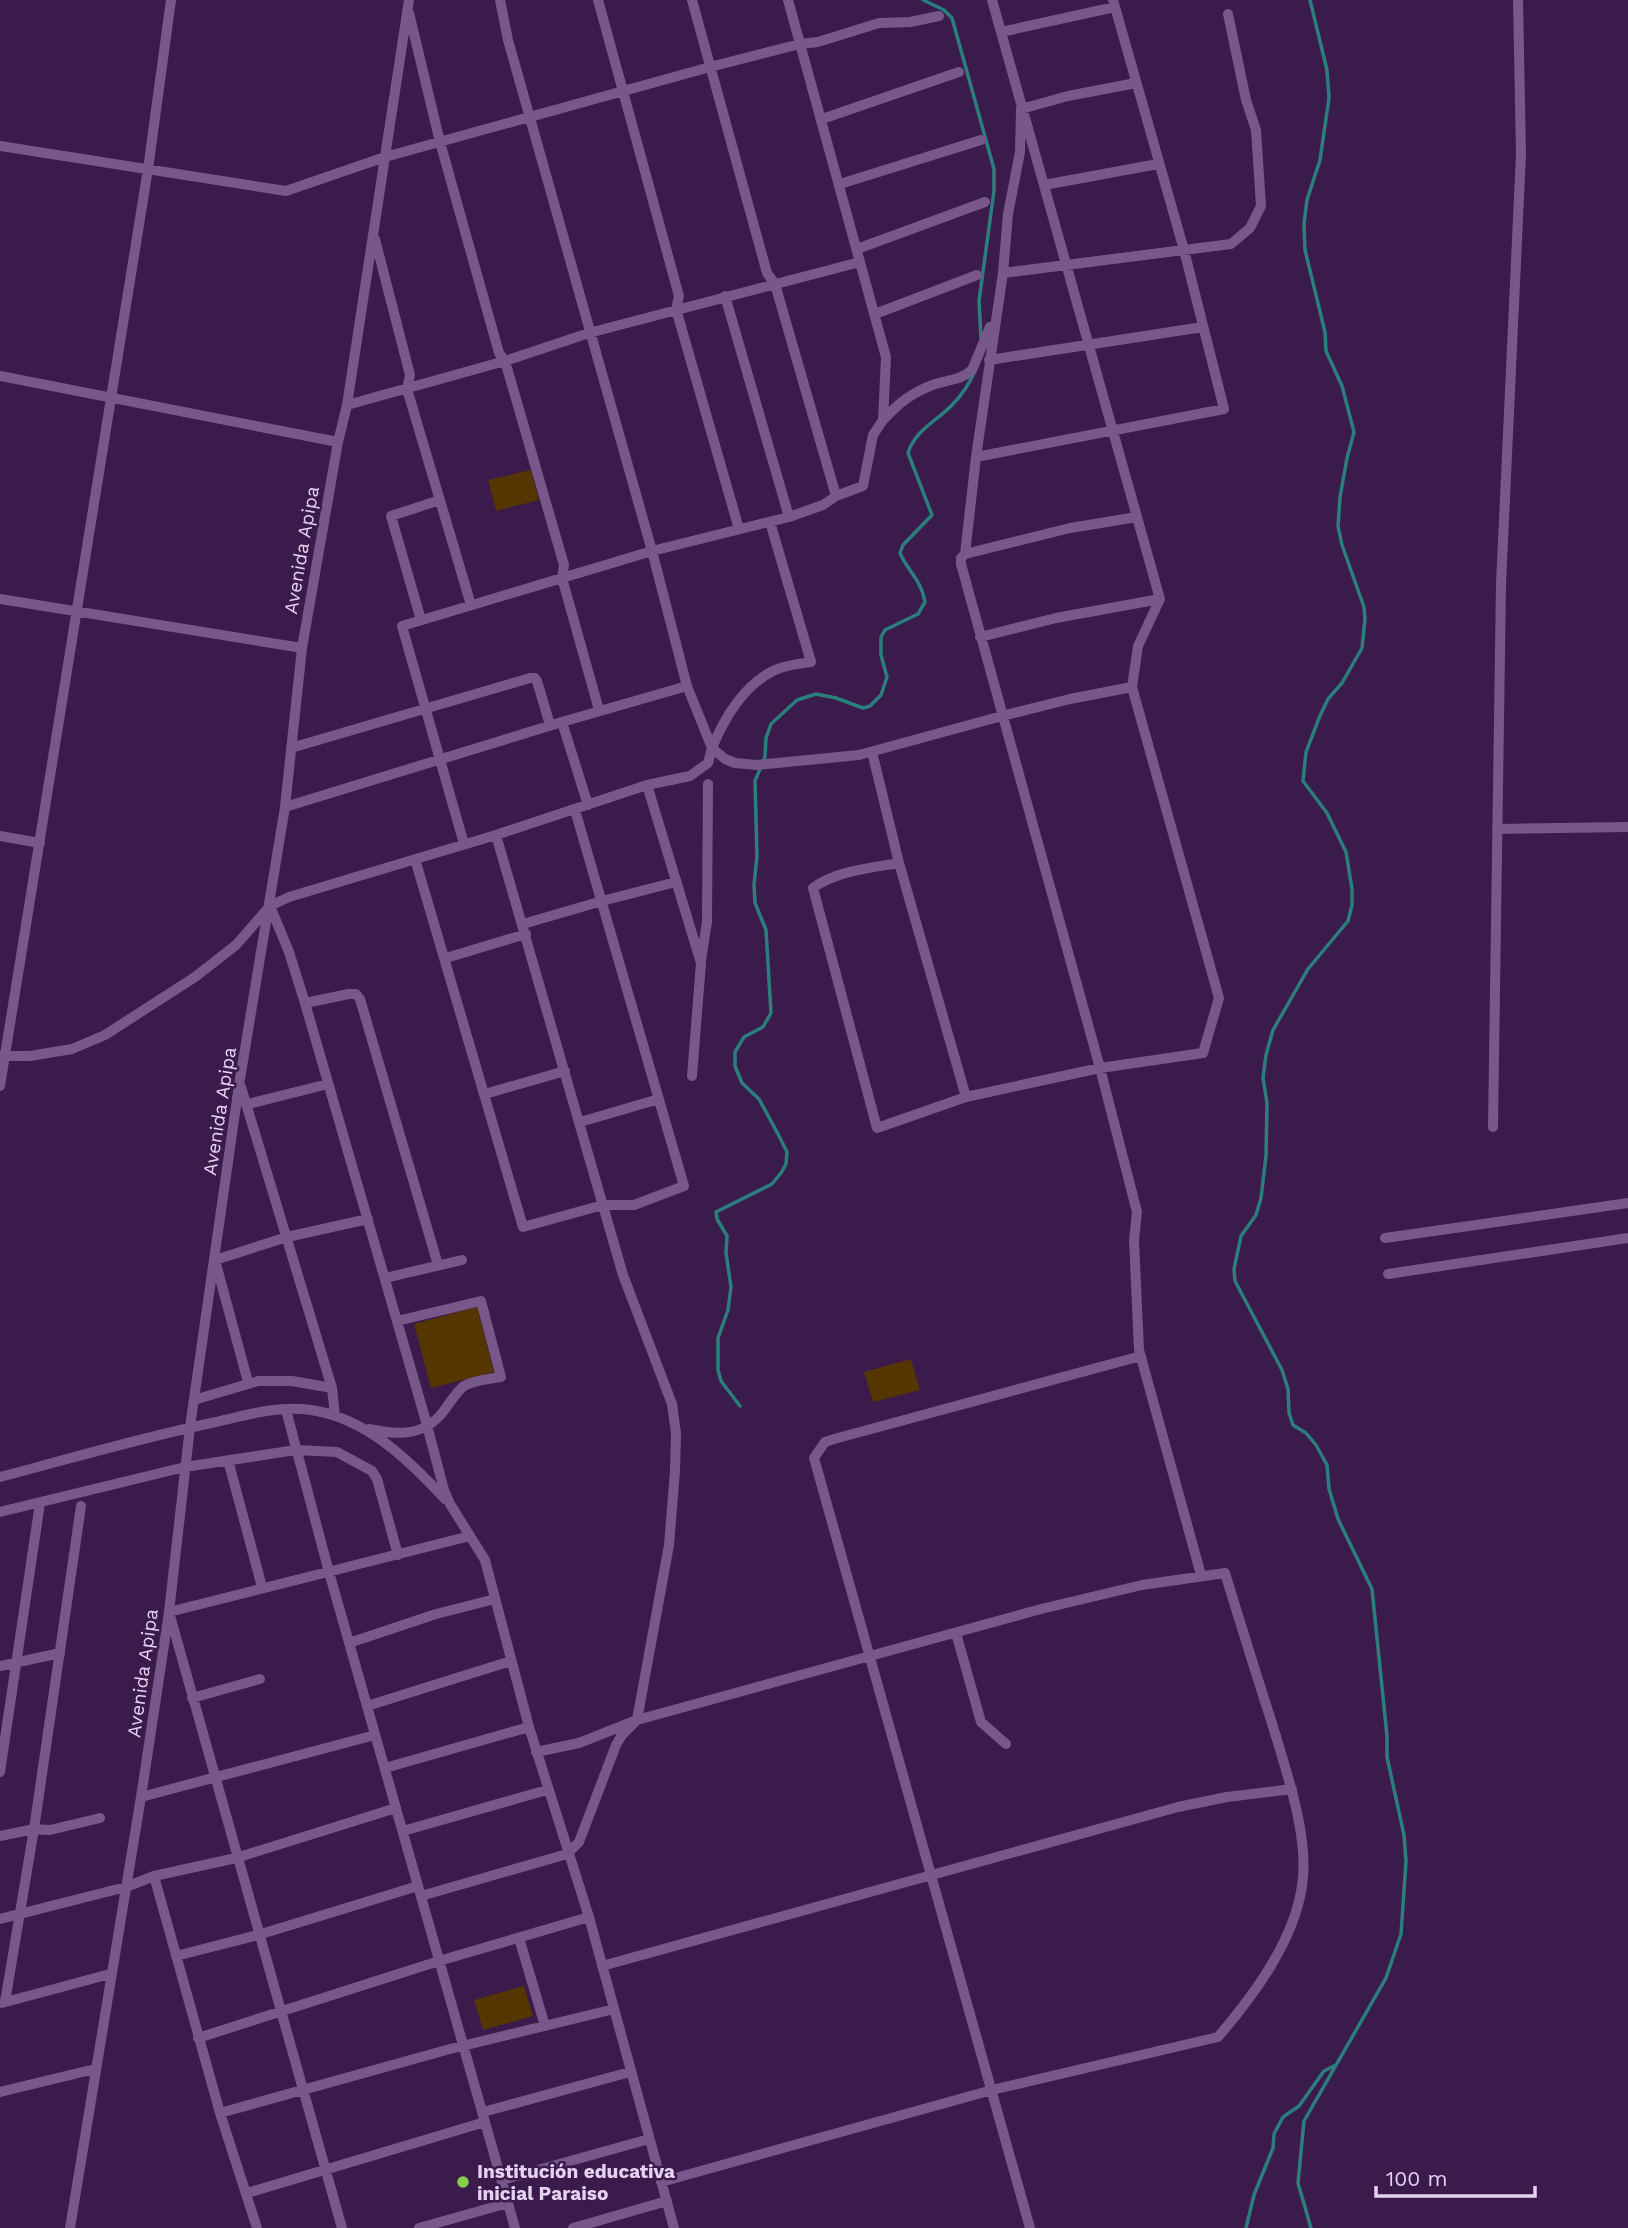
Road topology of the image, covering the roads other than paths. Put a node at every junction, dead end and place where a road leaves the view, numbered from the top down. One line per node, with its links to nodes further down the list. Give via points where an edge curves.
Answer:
1 (171, 0): 26 (street)
2 (500, 0): 19 (street)
3 (598, 0): 17 (street)
4 (692, 0): 14 (street)
5 (788, 0): 13 (street)
6 (992, 0): 12 (street)
7 (1518, 0): 88 (street, via 1521,154 1500,584)
8 (1114, 3): 12 (street); 16 (street)
9 (408, 4): 22 (street); 24 (street, Avenida Apipa)
10 (1228, 14): 32 (street, via 1256,130 1261,206 1250,228 1231,244)
11 (939, 16): 13 (street, via 879,23)
12 (1001, 32): 18 (street)
13 (800, 44): 14 (street); 20 (street)
14 (710, 67): 17 (street); 37 (street, via 767,273)
15 (959, 72): 20 (street)
16 (1136, 83): 18 (street); 25 (street)
17 (624, 91): 19 (street); 39 (street, via 680,296)
18 (1021, 108): 28 (street); 35 (street, via 1020,152)
19 (529, 117): 22 (street); 43 (street)
20 (822, 119): 27 (street)
21 (981, 140): 27 (street)
22 (440, 142): 24 (street); 46 (street)
23 (0, 146): 26 (street)
24 (385, 157): 26 (street, via 286,191); 30 (street, Avenida Apipa)
25 (1158, 164): 28 (street); 32 (street)
26 (148, 169): 49 (street)
27 (840, 184): 31 (street)
28 (1044, 185): 34 (street)
29 (985, 202): 31 (street)
30 (373, 233): 48 (street, via 410,375); 50 (street, Avenida Apipa)
31 (857, 249): 33 (street)
32 (1184, 250): 34 (street); 42 (street)
33 (860, 262): 37 (street); 41 (street)
34 (1068, 267): 35 (street); 44 (street)
35 (1003, 273): 40 (street)
36 (977, 275): 41 (street)
37 (775, 284): 38 (street); 55 (street)
38 (725, 296): 39 (street); 57 (street)
39 (676, 309): 43 (street); 60 (street)
40 (997, 310): 45 (street); 51 (street, via 972,370 903,399)
41 (874, 314): 51 (street, via 886,357)
42 (1203, 327): 44 (street); 52 (street, via 1224,409)
43 (589, 333): 46 (street); 61 (street)
44 (1090, 344): 45 (street); 52 (street)
45 (989, 360): 54 (street)
46 (505, 361): 48 (street); 63 (street, via 564,565)
47 (0, 376): 49 (street)
48 (407, 389): 50 (street); 56 (street)
49 (111, 396): 53 (street); 67 (street)
50 (347, 405): 53 (street, Avenida Apipa)
51 (883, 420): 55 (street, via 873,435 863,486)
52 (1114, 430): 54 (street); 58 (street)
53 (338, 442): 70 (street, Avenida Apipa)
54 (976, 457): 62 (street)
55 (836, 496): 57 (street)
56 (440, 500): 66 (street); 68 (street, via 391,516)
57 (789, 517): 59 (street)
58 (1137, 517): 62 (street, via 1070,527); 65 (street)
59 (770, 522): 60 (street); 79 (street, via 811,662 778,668 761,679 724,720)
60 (739, 529): 61 (street)
61 (652, 551): 63 (street); 71 (street)
62 (965, 554): 69 (street, via 961,564)
63 (562, 578): 66 (street); 74 (street)
64 (0, 599): 67 (street)
65 (1160, 599): 69 (street); 72 (street, via 1139,646)
66 (471, 605): 68 (street)
67 (77, 610): 70 (street); 91 (street)
68 (421, 620): 73 (street, via 402,626)
69 (980, 637): 75 (street)
70 (302, 648): 78 (street, Avenida Apipa)
71 (687, 686): 74 (street); 79 (street)
72 (1132, 687): 75 (street); 103 (street, via 1219,998 1203,1053)
73 (426, 709): 77 (street, via 535,678); 78 (street); 81 (street)
74 (599, 710): 76 (street)
75 (1002, 716): 80 (street); 103 (street)
76 (562, 722): 77 (street); 84 (street)
77 (550, 725): 81 (street)
78 (291, 748): 85 (street, Avenida Apipa)
79 (712, 748): 80 (street, via 735,763 757,765); 83 (street, via 700,771)
80 (872, 752): 94 (street)
81 (441, 760): 85 (street); 92 (street)
82 (708, 784): 100 (street)
83 (648, 785): 84 (street); 95 (street)
84 (588, 805): 86 (street)
85 (285, 807): 97 (street, Avenida Apipa)
86 (575, 810): 89 (street); 96 (street)
87 (1628, 827): 88 (street)
88 (1497, 829): 114 (street)
89 (496, 835): 92 (street); 98 (street)
90 (0, 836): 91 (street)
91 (40, 843): 102 (street)
92 (464, 844): 93 (street)
93 (415, 859): 97 (street); 99 (street)
94 (899, 863): 110 (street); 110 (street, via 840,875 813,888 877,1128)
95 (676, 882): 96 (street); 100 (street)
96 (602, 901): 98 (street); 111 (street)
97 (270, 906): 101 (street); 102 (street, via 236,945 105,1035 72,1049); 106 (street, Avenida Apipa)
98 (524, 929): 99 (street); 104 (street)
99 (446, 958): 109 (street)
100 (701, 963): 105 (street)
101 (304, 1003): 107 (street); 123 (street, via 349,994 360,999)
102 (2, 1057): 108 (street)
103 (1100, 1068): 110 (street); 127 (street, via 1137,1212 1134,1240)
104 (565, 1071): 109 (street); 113 (street)
105 (692, 1076)
106 (239, 1084): 112 (street); 121 (street, Avenida Apipa)
107 (328, 1084): 112 (street); 117 (street)
108 (0, 1086)
109 (485, 1094): 116 (street, via 523,1227)
110 (965, 1097)
111 (659, 1099): 113 (street); 116 (street, via 684,1186 634,1205)
112 (248, 1104): 118 (street)
113 (580, 1122): 116 (street)
114 (1493, 1128)
115 (1628, 1203): 119 (street)
116 (603, 1205): 161 (street, via 623,1275 672,1404 676,1433 669,1545)
117 (368, 1219): 118 (street); 125 (street)
118 (287, 1237): 121 (street); 129 (street)
119 (1385, 1238)
120 (1628, 1238): 124 (street)
121 (215, 1260): 128 (street); 130 (street, Avenida Apipa)
122 (462, 1260): 123 (street)
123 (438, 1265): 125 (street)
124 (1388, 1274)
125 (385, 1278): 126 (street)
126 (397, 1321): 135 (street); 135 (street, via 481,1301 501,1377 460,1389)
127 (1141, 1356): 147 (street); 154 (street, via 825,1442 814,1458)
128 (248, 1382): 129 (street, via 292,1381); 130 (street)
129 (332, 1388): 132 (street)
130 (194, 1400): 133 (street, Avenida Apipa)
131 (286, 1410): 132 (street, via 310,1409); 133 (street); 136 (street)
132 (335, 1416): 134 (street)
133 (190, 1427): 138 (street, Avenida Apipa); 139 (street)
134 (359, 1427): 135 (street, via 398,1435); 141 (street, via 410,1461)
135 (427, 1427): 141 (street)
136 (296, 1450): 137 (street); 145 (street, via 337,1452 372,1471); 146 (street)
137 (228, 1460): 138 (street); 148 (street)
138 (185, 1467): 140 (street); 150 (street, Avenida Apipa)
139 (0, 1477)
140 (40, 1503): 143 (street); 155 (street)
141 (450, 1504): 144 (street)
142 (81, 1506): 153 (street)
143 (0, 1512)
144 (470, 1536): 145 (street); 149 (street, via 485,1560)
145 (398, 1555): 146 (street)
146 (329, 1572): 148 (street); 152 (street)
147 (1201, 1575): 151 (street, via 1142,1585); 169 (street, via 1225,1573)
148 (262, 1587): 150 (street)
149 (495, 1599): 152 (street); 156 (street)
150 (169, 1612): 159 (street); 171 (street, Avenida Apipa)
151 (956, 1633): 154 (street); 164 (street, via 981,1722)
152 (349, 1643): 160 (street)
153 (60, 1653): 155 (street); 174 (street)
154 (872, 1657): 161 (street); 179 (street)
155 (18, 1661): 157 (street); 167 (street)
156 (511, 1661): 160 (street); 162 (street)
157 (0, 1666)
158 (260, 1679): 159 (street)
159 (192, 1698): 168 (street)
160 (367, 1706): 163 (street)
161 (637, 1720): 165 (street, via 579,1744); 177 (street, via 615,1745 583,1834)
162 (529, 1727): 165 (street); 166 (street)
163 (375, 1735): 166 (street); 168 (street)
164 (1006, 1744)
165 (536, 1752): 170 (street)
166 (385, 1768): 172 (street)
167 (0, 1772)
168 (215, 1777): 171 (street); 178 (street)
169 (1292, 1789): 179 (street, via 1178,1807); 201 (street, via 1303,1856 1296,1913 1264,1975 1218,2037)
170 (547, 1790): 175 (street); 177 (street)
171 (141, 1797): 181 (street, Avenida Apipa)
172 (396, 1808): 175 (street); 178 (street)
173 (100, 1818): 174 (street, via 50,1830)
174 (34, 1829): 176 (street); 183 (street)
175 (403, 1830): 182 (street)
176 (0, 1836)
177 (567, 1854): 182 (street); 184 (street)
178 (236, 1857): 180 (street); 186 (street)
179 (931, 1875): 190 (street); 201 (street)
180 (154, 1876): 181 (street); 188 (street)
181 (126, 1887): 183 (street); 191 (street, Avenida Apipa)
182 (420, 1891): 186 (street); 189 (street)
183 (19, 1914): 185 (street); 192 (street)
184 (589, 1917): 187 (street); 190 (street)
185 (0, 1919)
186 (258, 1934): 188 (street); 194 (street)
187 (519, 1938): 189 (street); 195 (street)
188 (176, 1956): 196 (street)
189 (439, 1961): 194 (street); 197 (street)
190 (602, 1966): 193 (street)
191 (110, 1974): 192 (street); 198 (street, Avenida Apipa)
192 (2, 2003)
193 (614, 2009): 195 (street); 199 (street)
194 (280, 2010): 196 (street); 200 (street)
195 (545, 2026): 197 (street)
196 (198, 2038): 203 (street)
197 (464, 2046): 200 (street); 204 (street)
198 (95, 2069): 202 (street); 212 (street, Avenida Apipa)
199 (631, 2073): 204 (street); 205 (street)
200 (301, 2090): 203 (street); 206 (street)
201 (992, 2090): 208 (street); 219 (street)
202 (0, 2092)
203 (219, 2113): 209 (street)
204 (484, 2117): 206 (street); 207 (street)
205 (649, 2139): 207 (street); 208 (street)
206 (324, 2170): 209 (street); 214 (street)
207 (502, 2180): 211 (street)
208 (661, 2182): 210 (street)
209 (247, 2193): 213 (street)
210 (667, 2201): 217 (street); 218 (street)
211 (508, 2203): 215 (street); 216 (street)
212 (69, 2228)
213 (257, 2228)
214 (342, 2228)
215 (419, 2228)
216 (515, 2228)
217 (573, 2228)
218 (674, 2228)
219 (1030, 2228)

